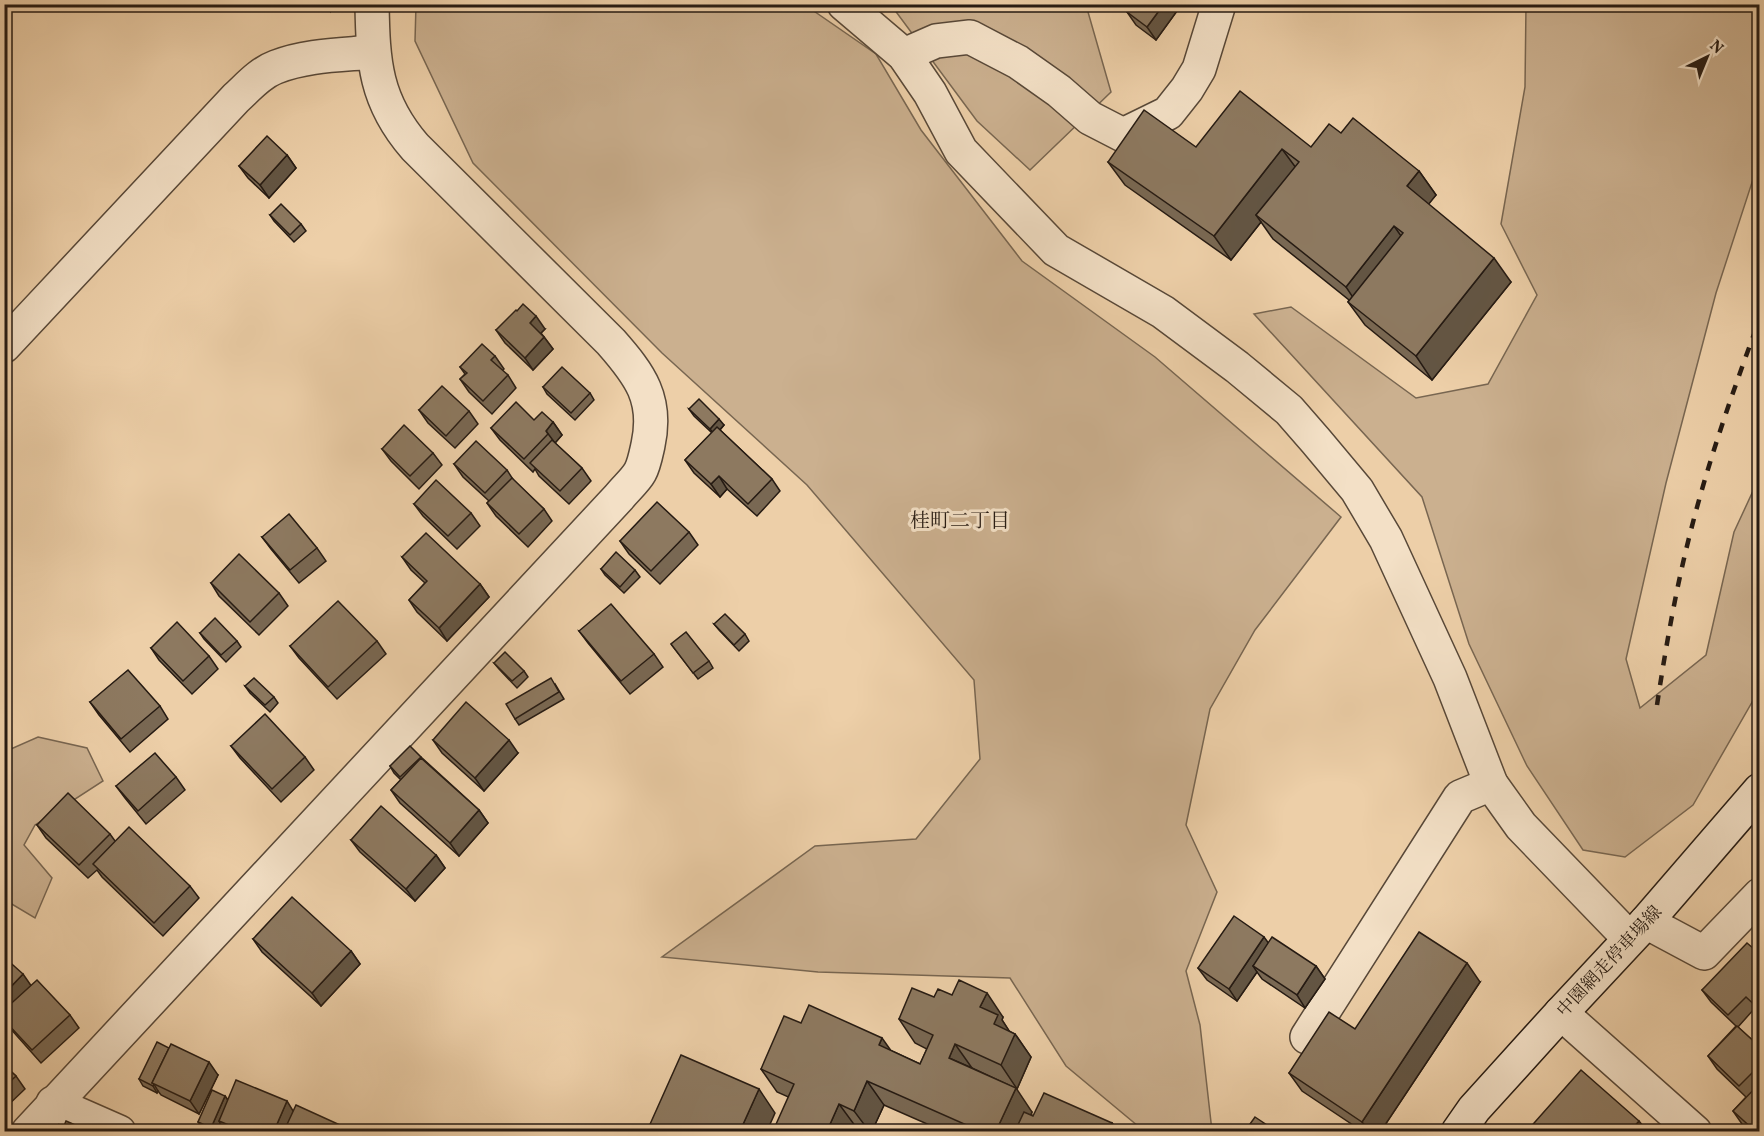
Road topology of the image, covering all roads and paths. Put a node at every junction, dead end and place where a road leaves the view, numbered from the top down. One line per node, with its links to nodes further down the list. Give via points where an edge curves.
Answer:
1 (372, 4): 4 (street)
2 (844, 4): 5 (street)
3 (1219, 4): 5 (street, via 1199,69 1187,89 1168,112 1123,135 1090,118 1018,62 970,37 936,41)
4 (373, 52): 6 (street, via 306,59 275,67 260,76); 13 (street, via 389,113 405,136 633,367 649,399 652,419 646,454 640,472 619,497)
5 (904, 55): 7 (street, via 961,151 1056,249 1163,312 1237,367 1289,410 1357,490 1386,539 1450,678)
6 (4, 346)
7 (1491, 784): 10 (street, via 1521,826); 12 (street, via 1460,797)
8 (1760, 790): 10 (street, 中園網走停車場線)
9 (1760, 895): 10 (street, via 1704,953)
10 (1638, 930): 11 (street, 中園網走停車場線)
11 (1561, 1013): 16 (street, 中園網走停車場線); 17 (street)
12 (1306, 1037)
13 (53, 1103): 14 (street); 15 (street)
14 (28, 1131)
15 (119, 1131)
16 (1458, 1131)
17 (1695, 1131)

